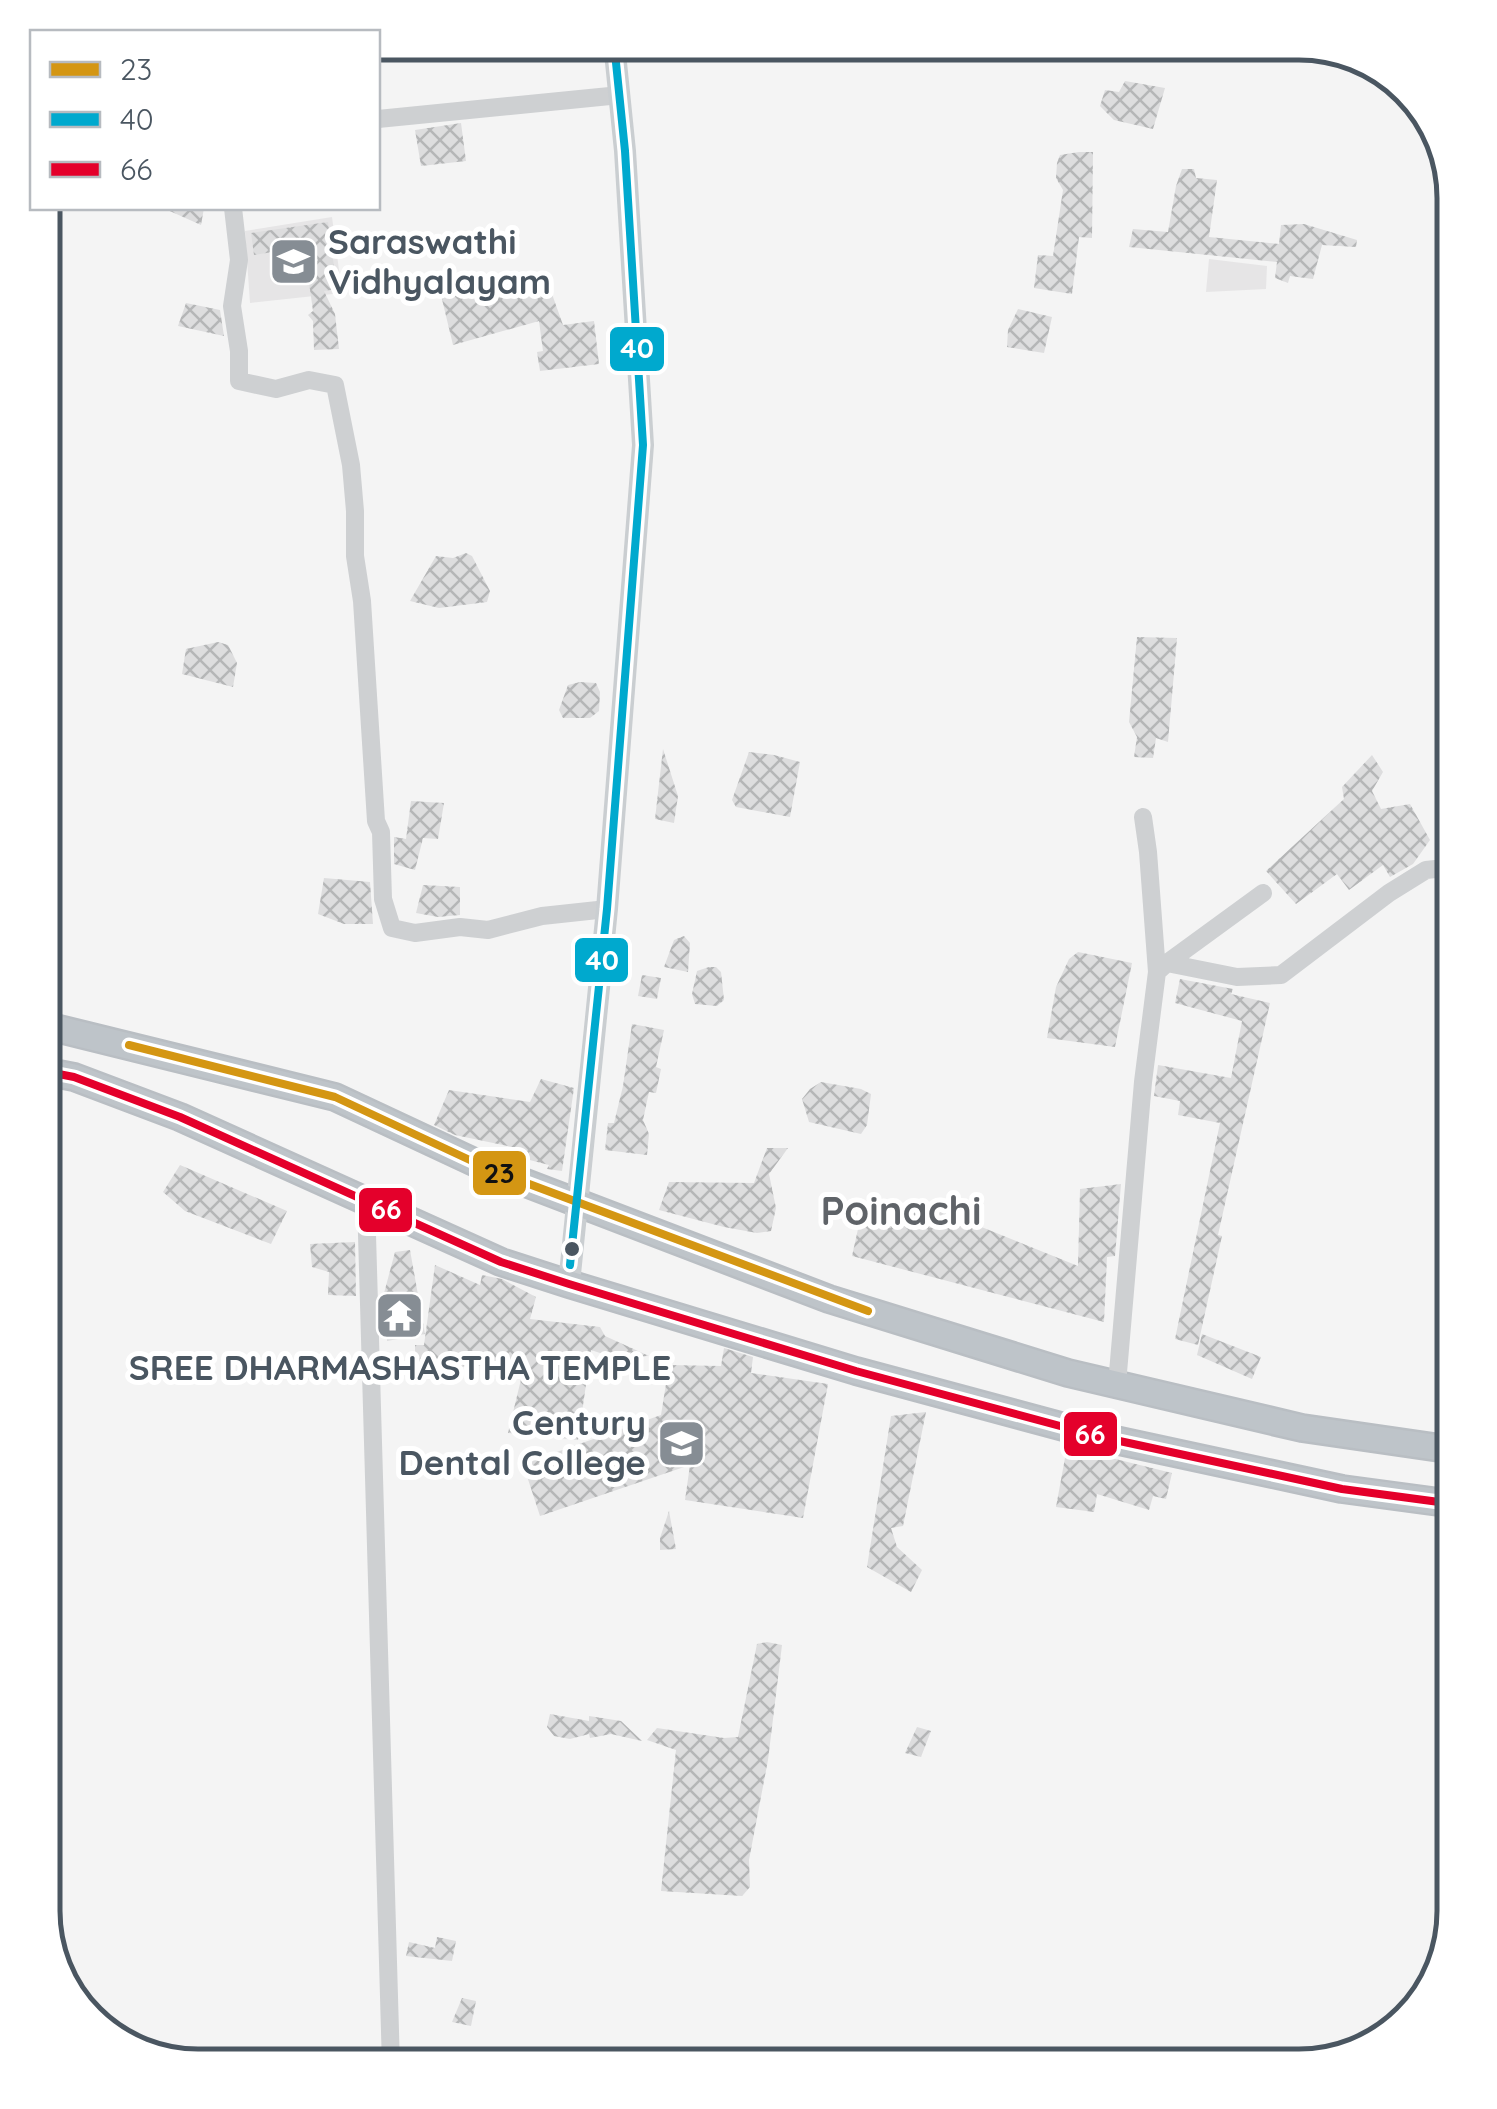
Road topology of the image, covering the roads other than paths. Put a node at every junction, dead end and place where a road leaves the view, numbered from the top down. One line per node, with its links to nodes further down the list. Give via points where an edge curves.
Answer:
1 (616, 60): 2 (main road)
2 (620, 96): 3 (street); 8 (main road, via 643,445)
3 (380, 120)
4 (232, 210): 8 (street, via 240,260 232,306 238,382 276,390 309,380 334,385 351,465 376,821 392,928 488,930)
5 (1142, 817): 9 (street)
6 (1437, 869): 9 (street, via 1402,885 1281,975)
7 (1264, 894): 9 (street)
8 (608, 909): 13 (main road)
9 (1162, 968): 15 (street, via 1143,1082)
10 (60, 1029): 13 (highway, via 335,1098)
11 (60, 1075): 12 (highway, via 180,1117)
12 (366, 1200): 14 (highway, via 501,1262); 18 (street)
13 (577, 1202): 14 (main road); 15 (highway, via 830,1299)
14 (568, 1284): 17 (highway, via 1101,1437 1342,1489)
15 (1117, 1384): 16 (highway, via 1302,1428)
16 (1437, 1448)
17 (1437, 1502)
18 (391, 2049)

